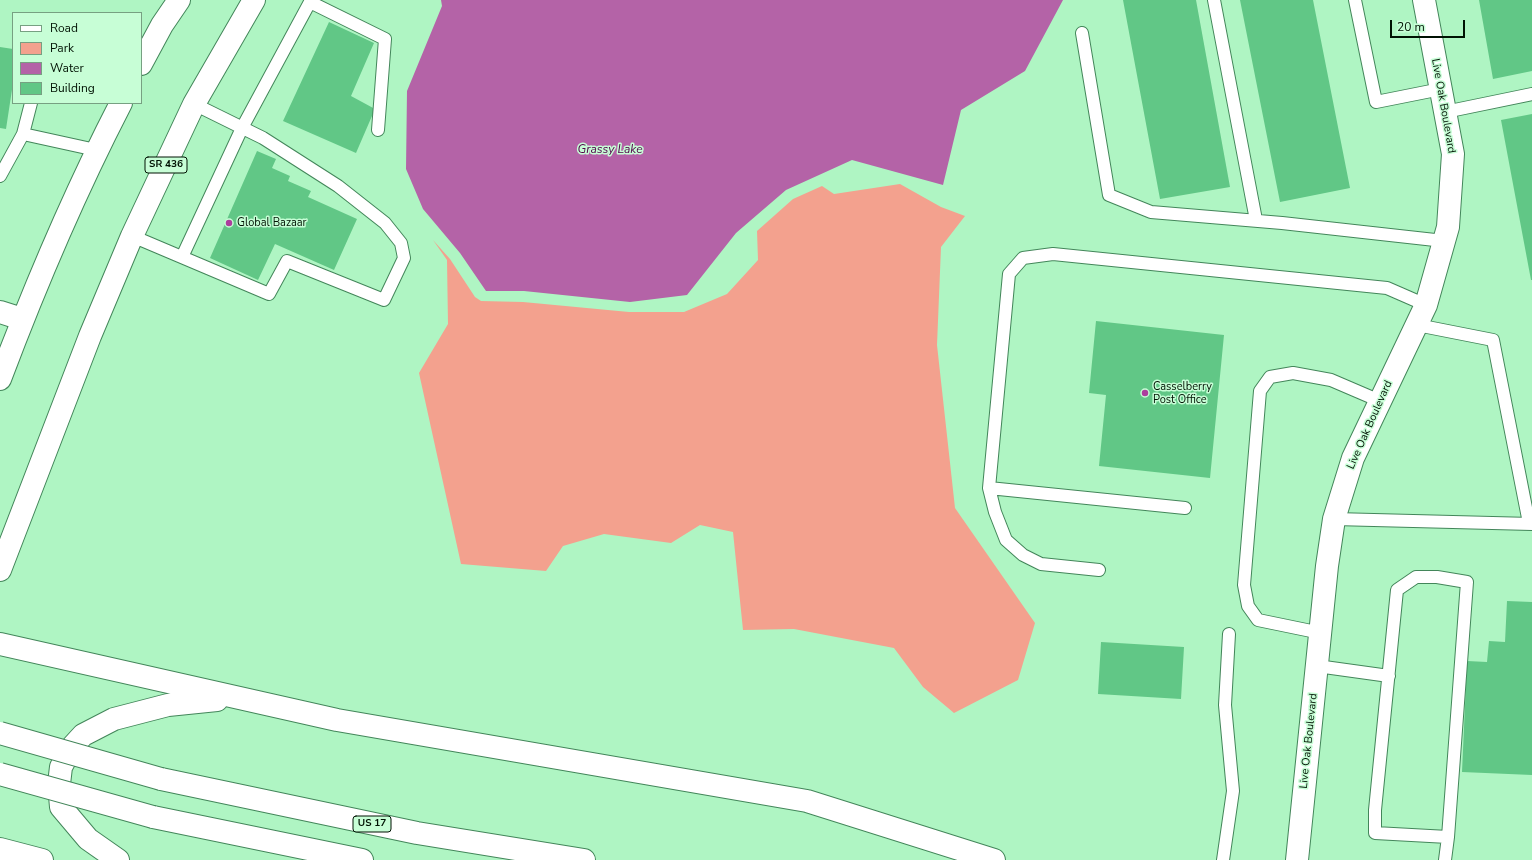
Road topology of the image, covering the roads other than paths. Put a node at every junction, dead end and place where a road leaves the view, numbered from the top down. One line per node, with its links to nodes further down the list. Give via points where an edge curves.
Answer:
1 (179, 0): 8 (main road)
2 (254, 0): 13 (main road, SR 436)
3 (1214, 0): 20 (lane)
4 (1355, 0): 9 (lane, via 1376,102)
5 (1424, 0): 9 (main road, Live Oak Boulevard)
6 (309, 1): 15 (lane); 16 (lane, via 385,38)
7 (1082, 33): 20 (lane, via 1109,195 1151,212)
8 (142, 62)
9 (1441, 89): 14 (main road, Live Oak Boulevard)
10 (1532, 94): 14 (lane)
11 (31, 104): 17 (lane)
12 (120, 104): 18 (main road)
13 (194, 104): 15 (lane); 21 (main road, SR 436)
14 (1445, 112): 22 (main road, Live Oak Boulevard, via 1453,154 1448,227)
15 (242, 128): 23 (lane); 23 (lane, via 263,138 338,186 385,223 401,243 404,258 384,300 287,261 269,294)
16 (378, 130)
17 (24, 134): 18 (lane); 19 (lane)
18 (96, 150): 26 (main road)
19 (0, 176)
20 (1256, 220): 22 (lane)
21 (132, 236): 23 (lane); 34 (main road, SR 436, via 87,343)
22 (1444, 241): 24 (main road, Live Oak Boulevard)
23 (182, 257)
24 (1426, 305): 27 (main road, Live Oak Boulevard); 30 (lane, via 1387,288 1053,254 1023,258 1009,274)
25 (0, 312): 26 (main road)
26 (22, 319): 28 (main road)
27 (1417, 325): 29 (main road, Live Oak Boulevard); 33 (lane, via 1493,340)
28 (0, 379)
29 (1380, 401): 32 (main road, Live Oak Boulevard, via 1353,458); 36 (lane, via 1331,380 1293,373 1270,377 1260,391 1244,585 1248,606 1258,620)
30 (989, 488): 31 (lane); 35 (lane, via 1006,540 1023,554 1041,564)
31 (1185, 508)
32 (1334, 519): 33 (lane); 36 (main road, Live Oak Boulevard)
33 (1531, 524)
34 (0, 570)
35 (1099, 570)
36 (1321, 633): 39 (main road, Live Oak Boulevard)
37 (1229, 634): 51 (lane, via 1224,705 1233,791)
38 (0, 644): 41 (main road)
39 (1317, 666): 40 (lane); 52 (main road, Live Oak Boulevard)
40 (1389, 676): 44 (lane, via 1375,834); 44 (lane, via 1397,590 1416,577 1437,577 1467,582)
41 (234, 698): 47 (main road, via 168,705 114,719 83,735 72,747 61,767 61,807 88,838); 50 (main road, via 337,720 807,801)
42 (0, 733): 49 (main road, US 17, bridge, via 161,779 417,833)
43 (0, 774): 48 (main road, bridge, via 153,817)
44 (1448, 837): 53 (lane)
45 (0, 849): 46 (main road)
46 (42, 860)
47 (118, 860)
48 (362, 860)
49 (584, 860)
50 (994, 860)
51 (1223, 860)
52 (1297, 860)
53 (1445, 860)

